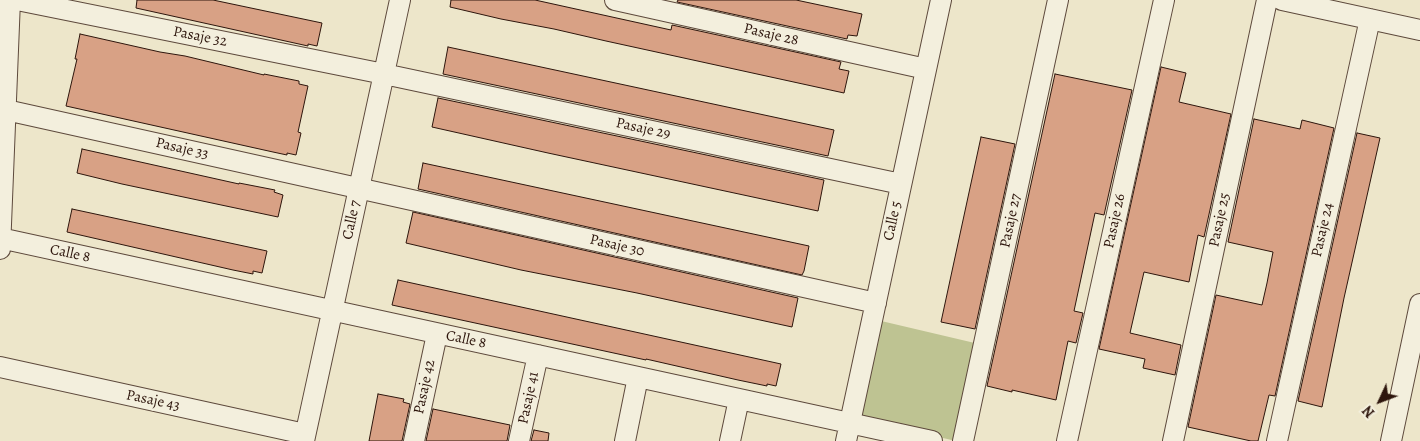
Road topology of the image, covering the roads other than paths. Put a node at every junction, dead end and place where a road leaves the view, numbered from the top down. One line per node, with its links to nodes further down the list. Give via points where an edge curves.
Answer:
1 (10, 0): 14 (street)
2 (17, 0): 13 (street, Pasaje 32)
3 (400, 0): 13 (street, Calle 7)
4 (616, 0): 12 (street, Pasaje 28)
5 (941, 0): 12 (street, Calle 5)
6 (1058, 0): 34 (street, Pasaje 27)
7 (1164, 0): 35 (street, Pasaje 26)
8 (1267, 0): 36 (street, Pasaje 25)
9 (1282, 0): 10 (street)
10 (1370, 19): 11 (street); 37 (street, Pasaje 24)
11 (1420, 30)
12 (926, 69): 15 (street, Calle 5)
13 (384, 74): 15 (street, Pasaje 29); 16 (street, Calle 7)
14 (6, 110): 16 (street, Pasaje 33); 17 (street)
15 (901, 184): 19 (street, Calle 5)
16 (359, 188): 19 (street, Pasaje 30); 21 (street, Calle 7)
17 (0, 238): 18 (street); 21 (street, Calle 8)
18 (0, 250)
19 (876, 303): 27 (street, Calle 5)
20 (1420, 304): 38 (street)
21 (332, 311): 22 (street, Calle 8); 28 (street, Calle 7)
22 (437, 334): 23 (street, Calle 8); 29 (street, Pasaje 42)
23 (538, 355): 25 (street, Calle 8); 30 (street, Pasaje 41)
24 (0, 367): 28 (street, Pasaje 43)
25 (638, 378): 26 (street, Calle 8); 31 (street)
26 (740, 399): 27 (street, Calle 8); 32 (street)
27 (847, 432): 33 (street, Calle 8)
28 (305, 438)
29 (414, 441)
30 (520, 441)
31 (625, 441)
32 (730, 441)
33 (932, 441)
34 (963, 441)
35 (1067, 441)
36 (1173, 441)
37 (1276, 441)
38 (1391, 441)

